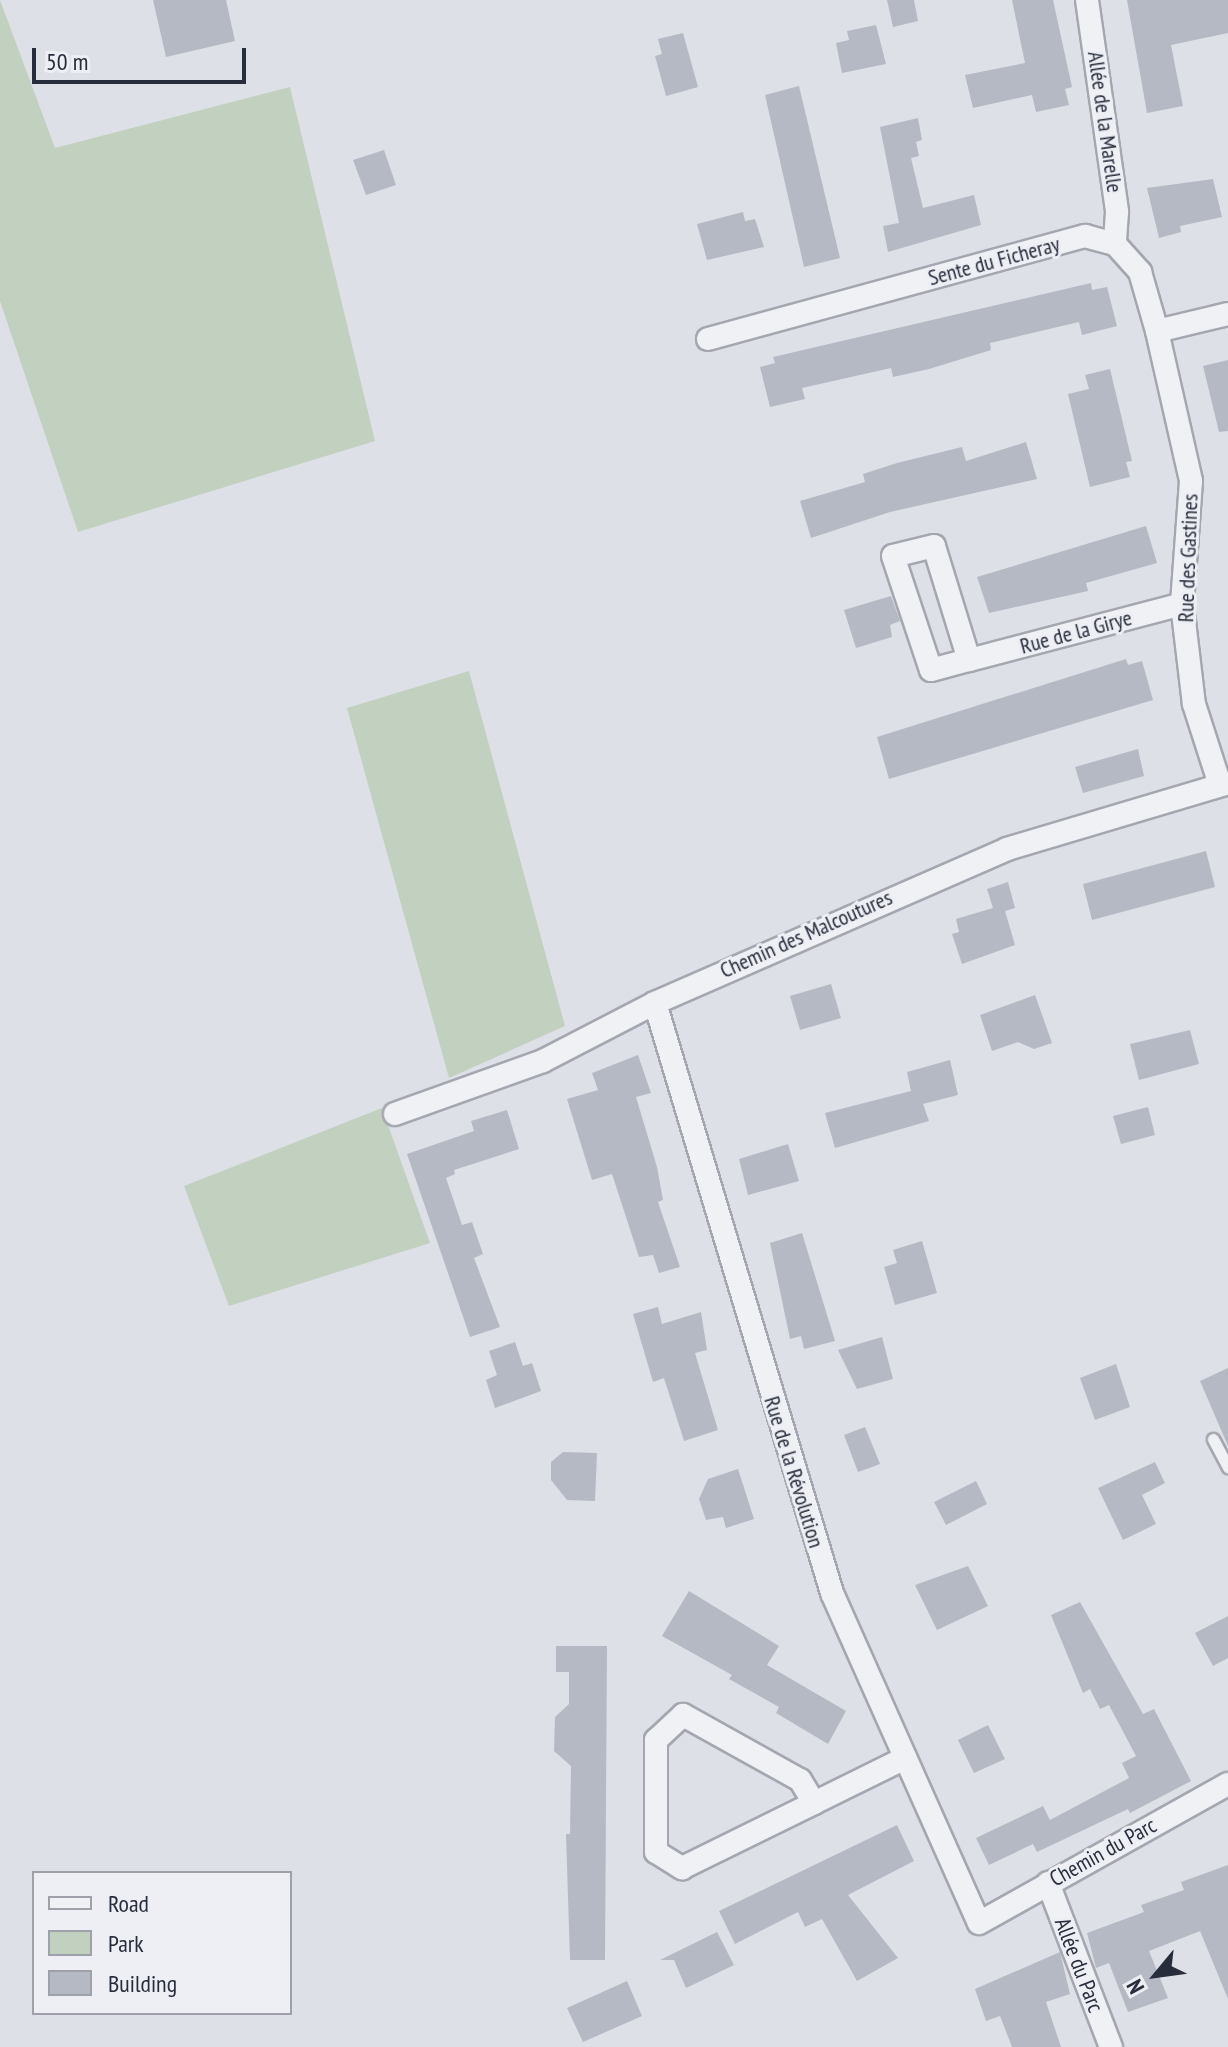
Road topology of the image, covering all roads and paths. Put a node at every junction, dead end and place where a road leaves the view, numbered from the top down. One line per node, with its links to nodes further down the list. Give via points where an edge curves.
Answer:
1 (1087, 0): 2 (street, Allée de la Marelle, via 1117,212)
2 (1115, 244): 4 (street, via 1140,272); 5 (street, Sente du Ficheray, via 1085,236)
3 (1228, 314): 4 (street)
4 (1157, 331): 6 (street, Rue des Gastines, via 1191,481)
5 (708, 339)
6 (1182, 604): 7 (street, Rue de la Girye); 8 (street, Rue des Gastines, via 1194,704)
7 (969, 660): 7 (street, Rue de la Girye, via 931,670 893,556 934,546)
8 (1224, 784): 9 (street, Chemin des Malcoutures, via 1007,849)
9 (655, 1003): 10 (street, Chemin des Malcoutures, via 543,1061); 13 (street, Rue de la Révolution, via 832,1593)
10 (395, 1114)
11 (1213, 1439): 12 (lane)
12 (1228, 1467)
13 (905, 1758): 15 (street); 17 (street, Rue de la Révolution)
14 (1228, 1784): 16 (street, Chemin du Parc)
15 (814, 1803): 15 (street, via 682,1868 656,1852 656,1740 683,1715 800,1780)
16 (1048, 1883): 17 (street, Chemin du Parc); 18 (street, Allée du Parc)
17 (979, 1923)
18 (1111, 2047)

